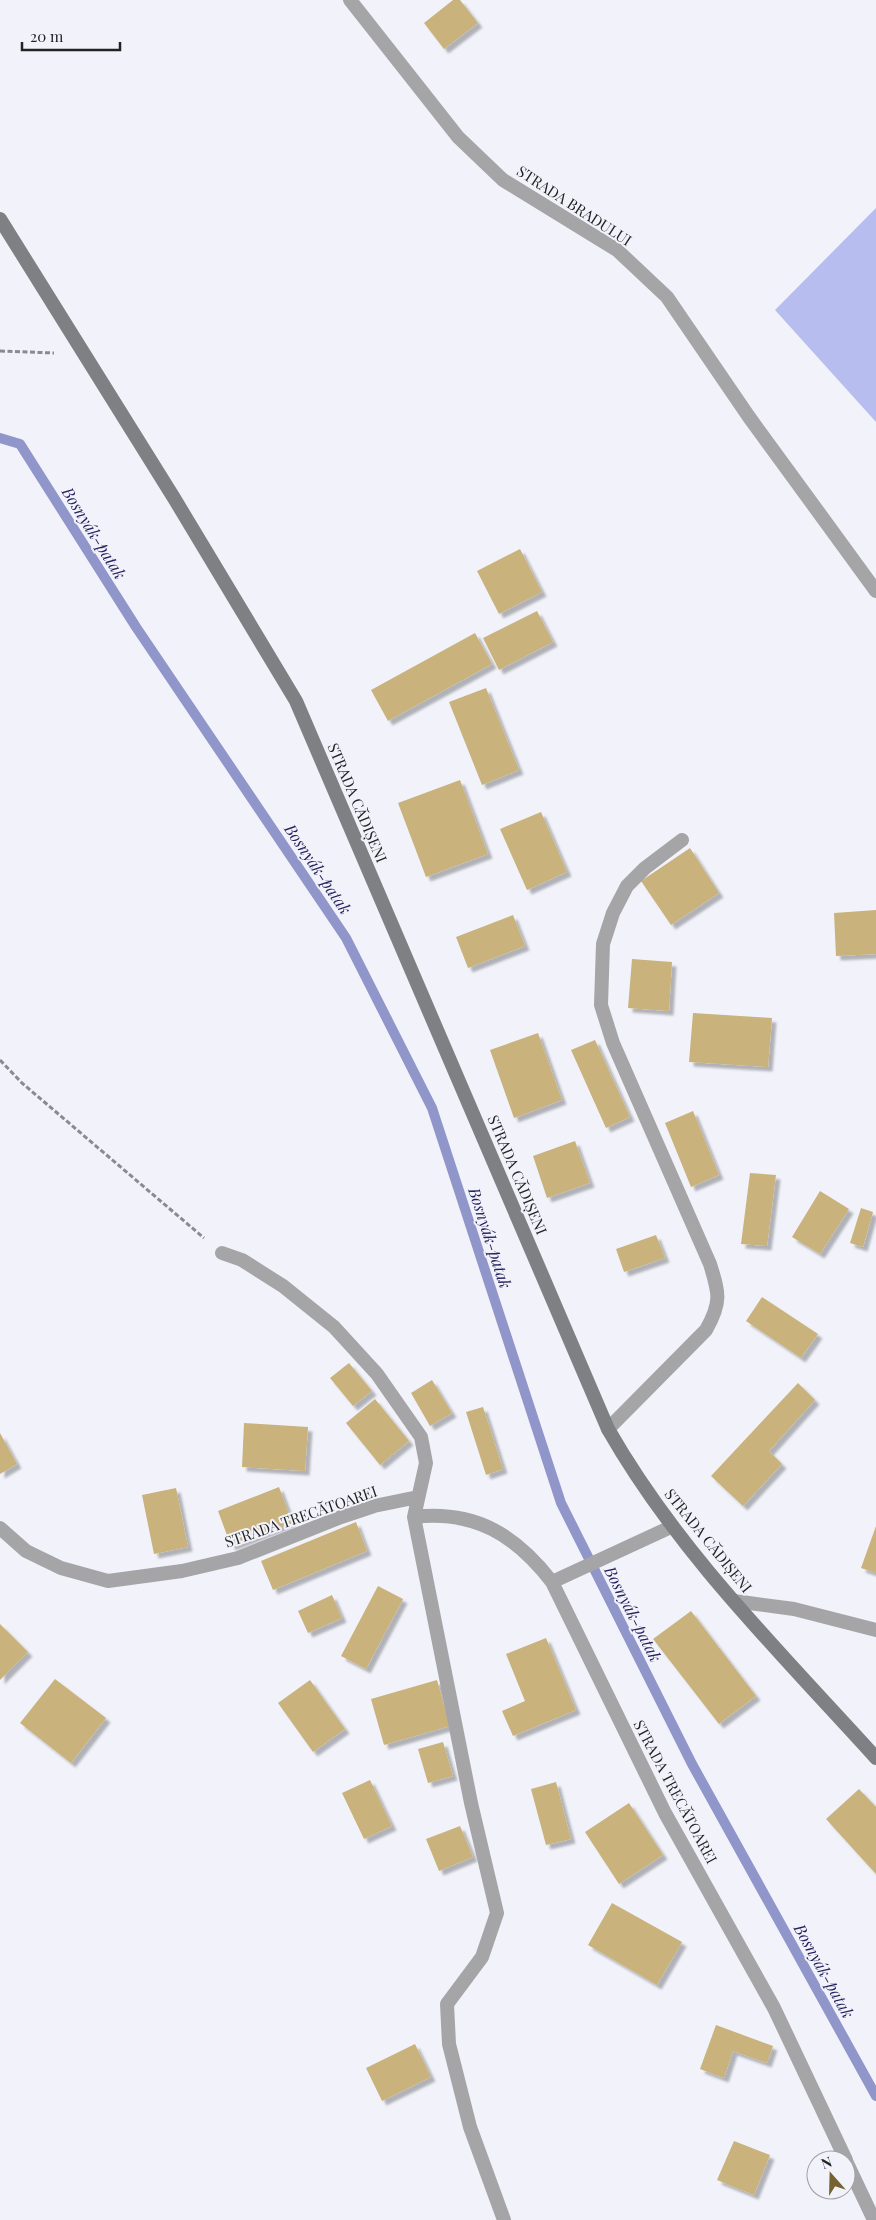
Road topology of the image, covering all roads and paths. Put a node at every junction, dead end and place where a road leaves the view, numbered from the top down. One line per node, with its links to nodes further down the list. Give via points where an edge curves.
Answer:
1 (350, 0): 5 (street, STRADA BRADULUI, via 458,137 503,180 617,250 667,297 749,417)
2 (0, 220): 3 (main road, STRADA CĂDIȘENI)
3 (81, 349): 4 (path, via 58,353); 9 (main road, STRADA CĂDIȘENI, via 296,701)
4 (0, 351)
5 (876, 591)
6 (682, 840): 9 (street, via 627,886 613,913 603,944 602,1004 613,1043 710,1264 718,1290 716,1312 706,1330)
7 (0, 1060): 8 (path, via 22,1084)
8 (222, 1253): 10 (street, via 242,1260 284,1286 334,1327 377,1374 421,1436 426,1463)
9 (608, 1429): 12 (main road, STRADA CĂDIȘENI)
10 (418, 1496): 11 (street); 13 (street, STRADA TRECĂTOAREI, via 341,1517 238,1558 182,1571 108,1581 60,1568 26,1551)
11 (414, 1517): 14 (street, STRADA TRECĂTOAREI, via 438,1514 496,1530 515,1541); 20 (street, via 471,1803 498,1913 482,1958 447,2004 449,2044 470,2126)
12 (671, 1527): 14 (street); 15 (main road, STRADA CĂDIȘENI)
13 (0, 1528)
14 (552, 1582): 18 (street, STRADA TRECĂTOAREI, via 665,1813 774,2008)
15 (734, 1600): 16 (street, via 794,1609); 17 (main road, STRADA CĂDIȘENI)
16 (876, 1630)
17 (876, 1758)
18 (841, 2150)
19 (856, 2181): 21 (street, STRADA TRECĂTOAREI)
20 (504, 2220)
21 (874, 2220)

